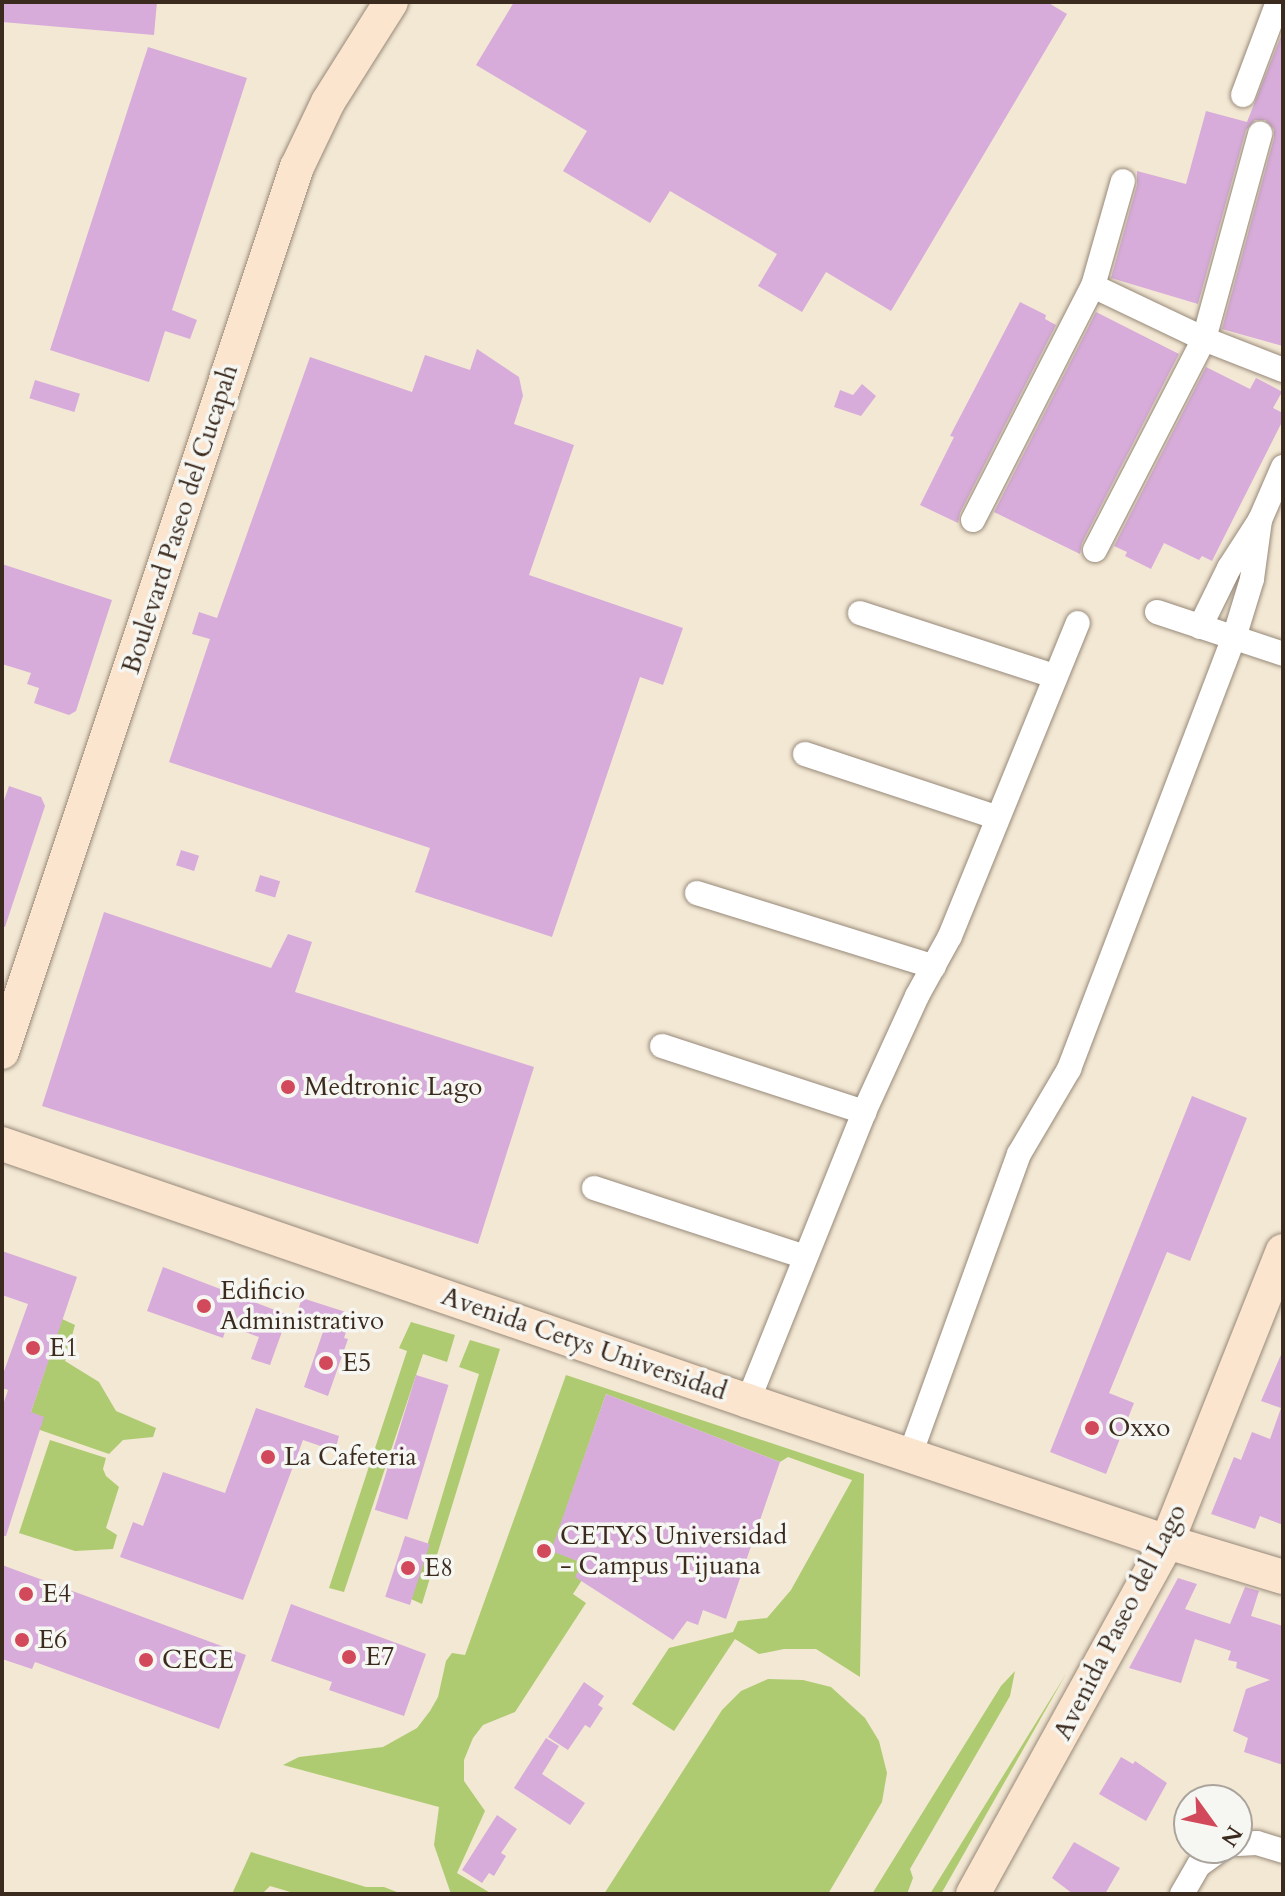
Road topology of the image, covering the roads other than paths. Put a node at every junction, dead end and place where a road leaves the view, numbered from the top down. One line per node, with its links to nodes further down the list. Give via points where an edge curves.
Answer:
1 (391, 2): 24 (main road, Boulevard Paseo del Cucapah, via 328,102 297,167)
2 (1278, 2): 3 (street)
3 (1243, 95)
4 (1260, 134): 7 (street)
5 (1123, 181): 6 (street)
6 (1093, 286): 7 (street); 10 (street)
7 (1204, 339): 8 (street); 12 (street)
8 (1283, 370)
9 (1283, 467): 11 (street)
10 (973, 520)
11 (1260, 520): 16 (street); 17 (street, via 1252,579)
12 (1095, 550)
13 (1157, 612): 16 (street)
14 (860, 613): 19 (street)
15 (1078, 623): 19 (street)
16 (1200, 627): 17 (street)
17 (1234, 638): 18 (street); 32 (street, via 1069,1069 1019,1154)
18 (1283, 654)
19 (1054, 676): 21 (street)
20 (805, 754): 21 (street)
21 (996, 817): 23 (street)
22 (697, 893): 23 (street)
23 (934, 967): 26 (street)
24 (4, 1039)
25 (662, 1046): 26 (street)
26 (864, 1112): 30 (street)
27 (2, 1144): 31 (main road, Avenida Cetys Universidad)
28 (594, 1188): 30 (street)
29 (1283, 1251): 33 (main road, Avenida Paseo del Lago)
30 (805, 1257): 31 (street)
31 (748, 1401): 32 (main road, Avenida Cetys Universidad)
32 (910, 1455): 33 (main road, Avenida Cetys Universidad)
33 (1167, 1542): 34 (main road, Avenida Cetys Universidad); 38 (main road, Avenida Paseo del Lago)
34 (1283, 1577)
35 (1253, 1843): 36 (street)
36 (1283, 1851)
37 (1200, 1864): 39 (street)
38 (973, 1894)
39 (1182, 1894)

